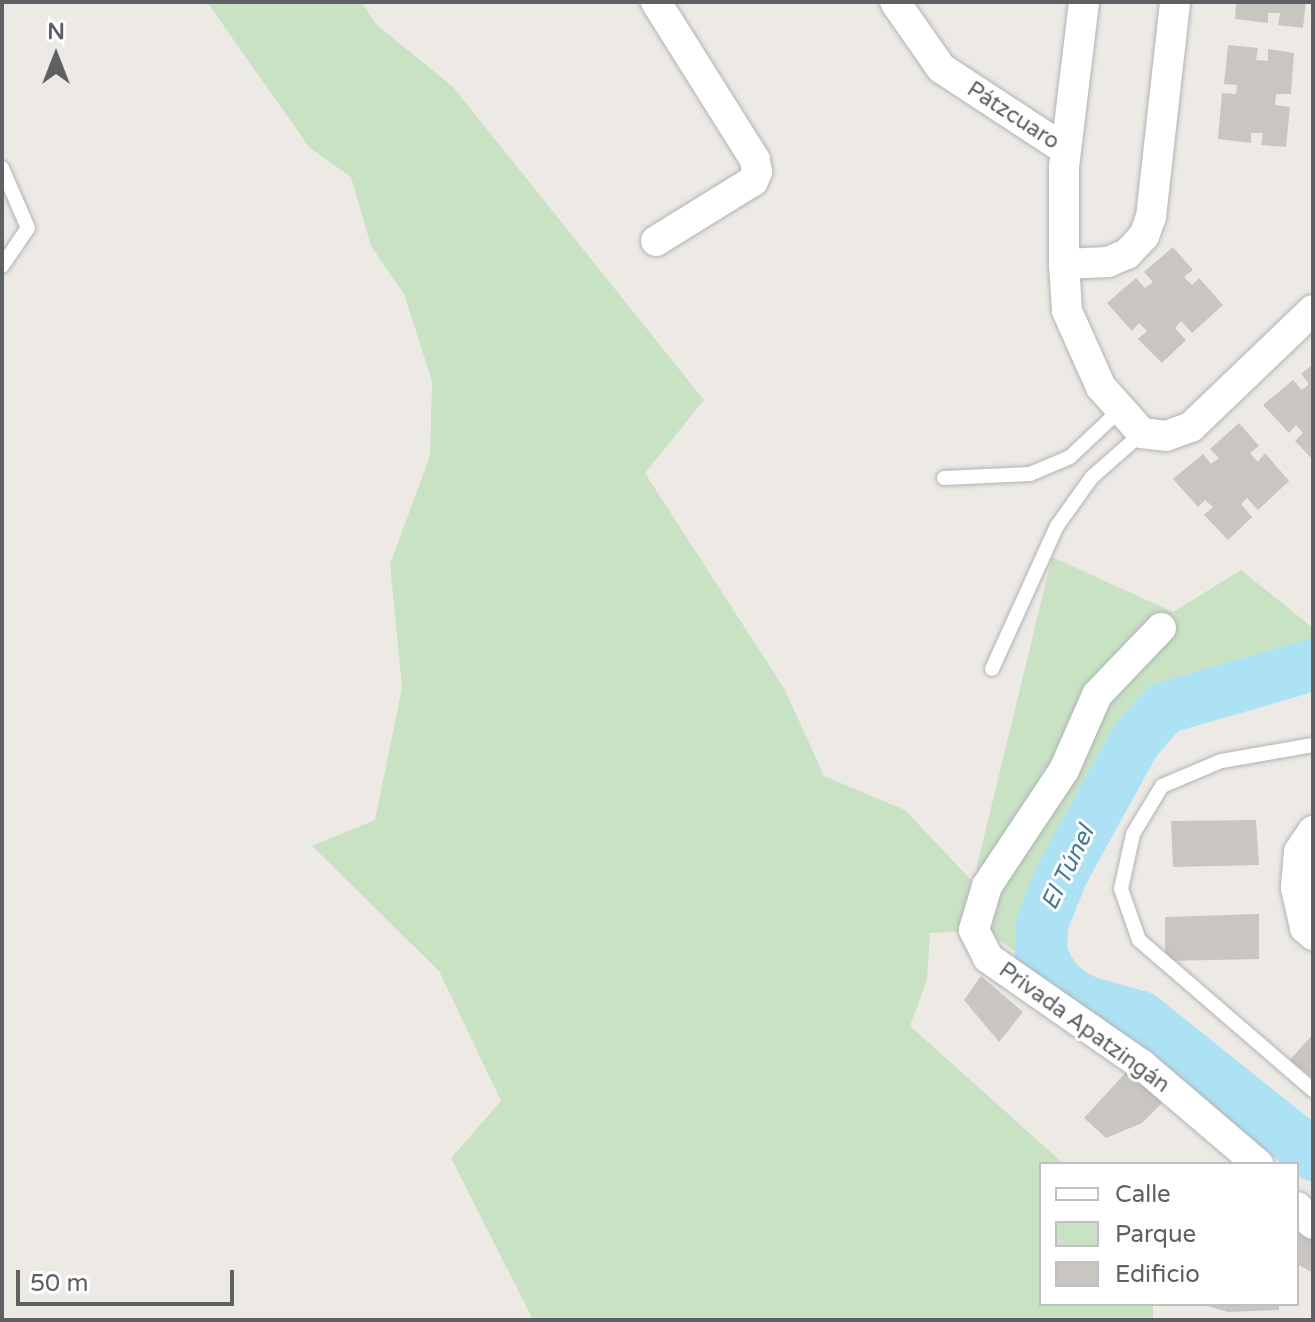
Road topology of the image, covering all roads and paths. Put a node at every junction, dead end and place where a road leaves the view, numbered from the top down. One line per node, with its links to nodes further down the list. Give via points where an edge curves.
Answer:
1 (656, 2): 7 (street, via 755,160 757,172 753,181)
2 (895, 2): 5 (street, Pátzcuaro, via 941,68)
3 (1084, 2): 5 (street)
4 (1175, 2): 8 (street, via 1151,217 1144,236 1127,254 1108,262)
5 (1066, 150): 8 (street, Pátzcuaro)
6 (2, 168): 9 (lane, via 28,228)
7 (656, 241)
8 (1064, 264): 11 (street, Pátzcuaro, via 1067,311 1101,387)
9 (2, 266)
10 (1313, 310): 12 (street, via 1191,427 1166,436)
11 (1121, 409): 12 (street, Pátzcuaro); 13 (lane, via 1070,457 1030,474)
12 (1142, 433): 15 (lane, via 1092,477 1057,526)
13 (944, 478)
14 (1161, 628): 20 (street, Privada Apatzingán, via 1097,695 1064,770 987,886 974,930 988,958 1142,1065)
15 (992, 669)
16 (1313, 745): 19 (lane, via 1221,761 1162,786 1133,834 1121,889 1139,940)
17 (1313, 831): 18 (street, via 1299,852 1296,888 1305,928)
18 (1313, 935)
19 (1313, 1090)
20 (1256, 1162)
21 (1299, 1209): 22 (street)
22 (1313, 1224)

